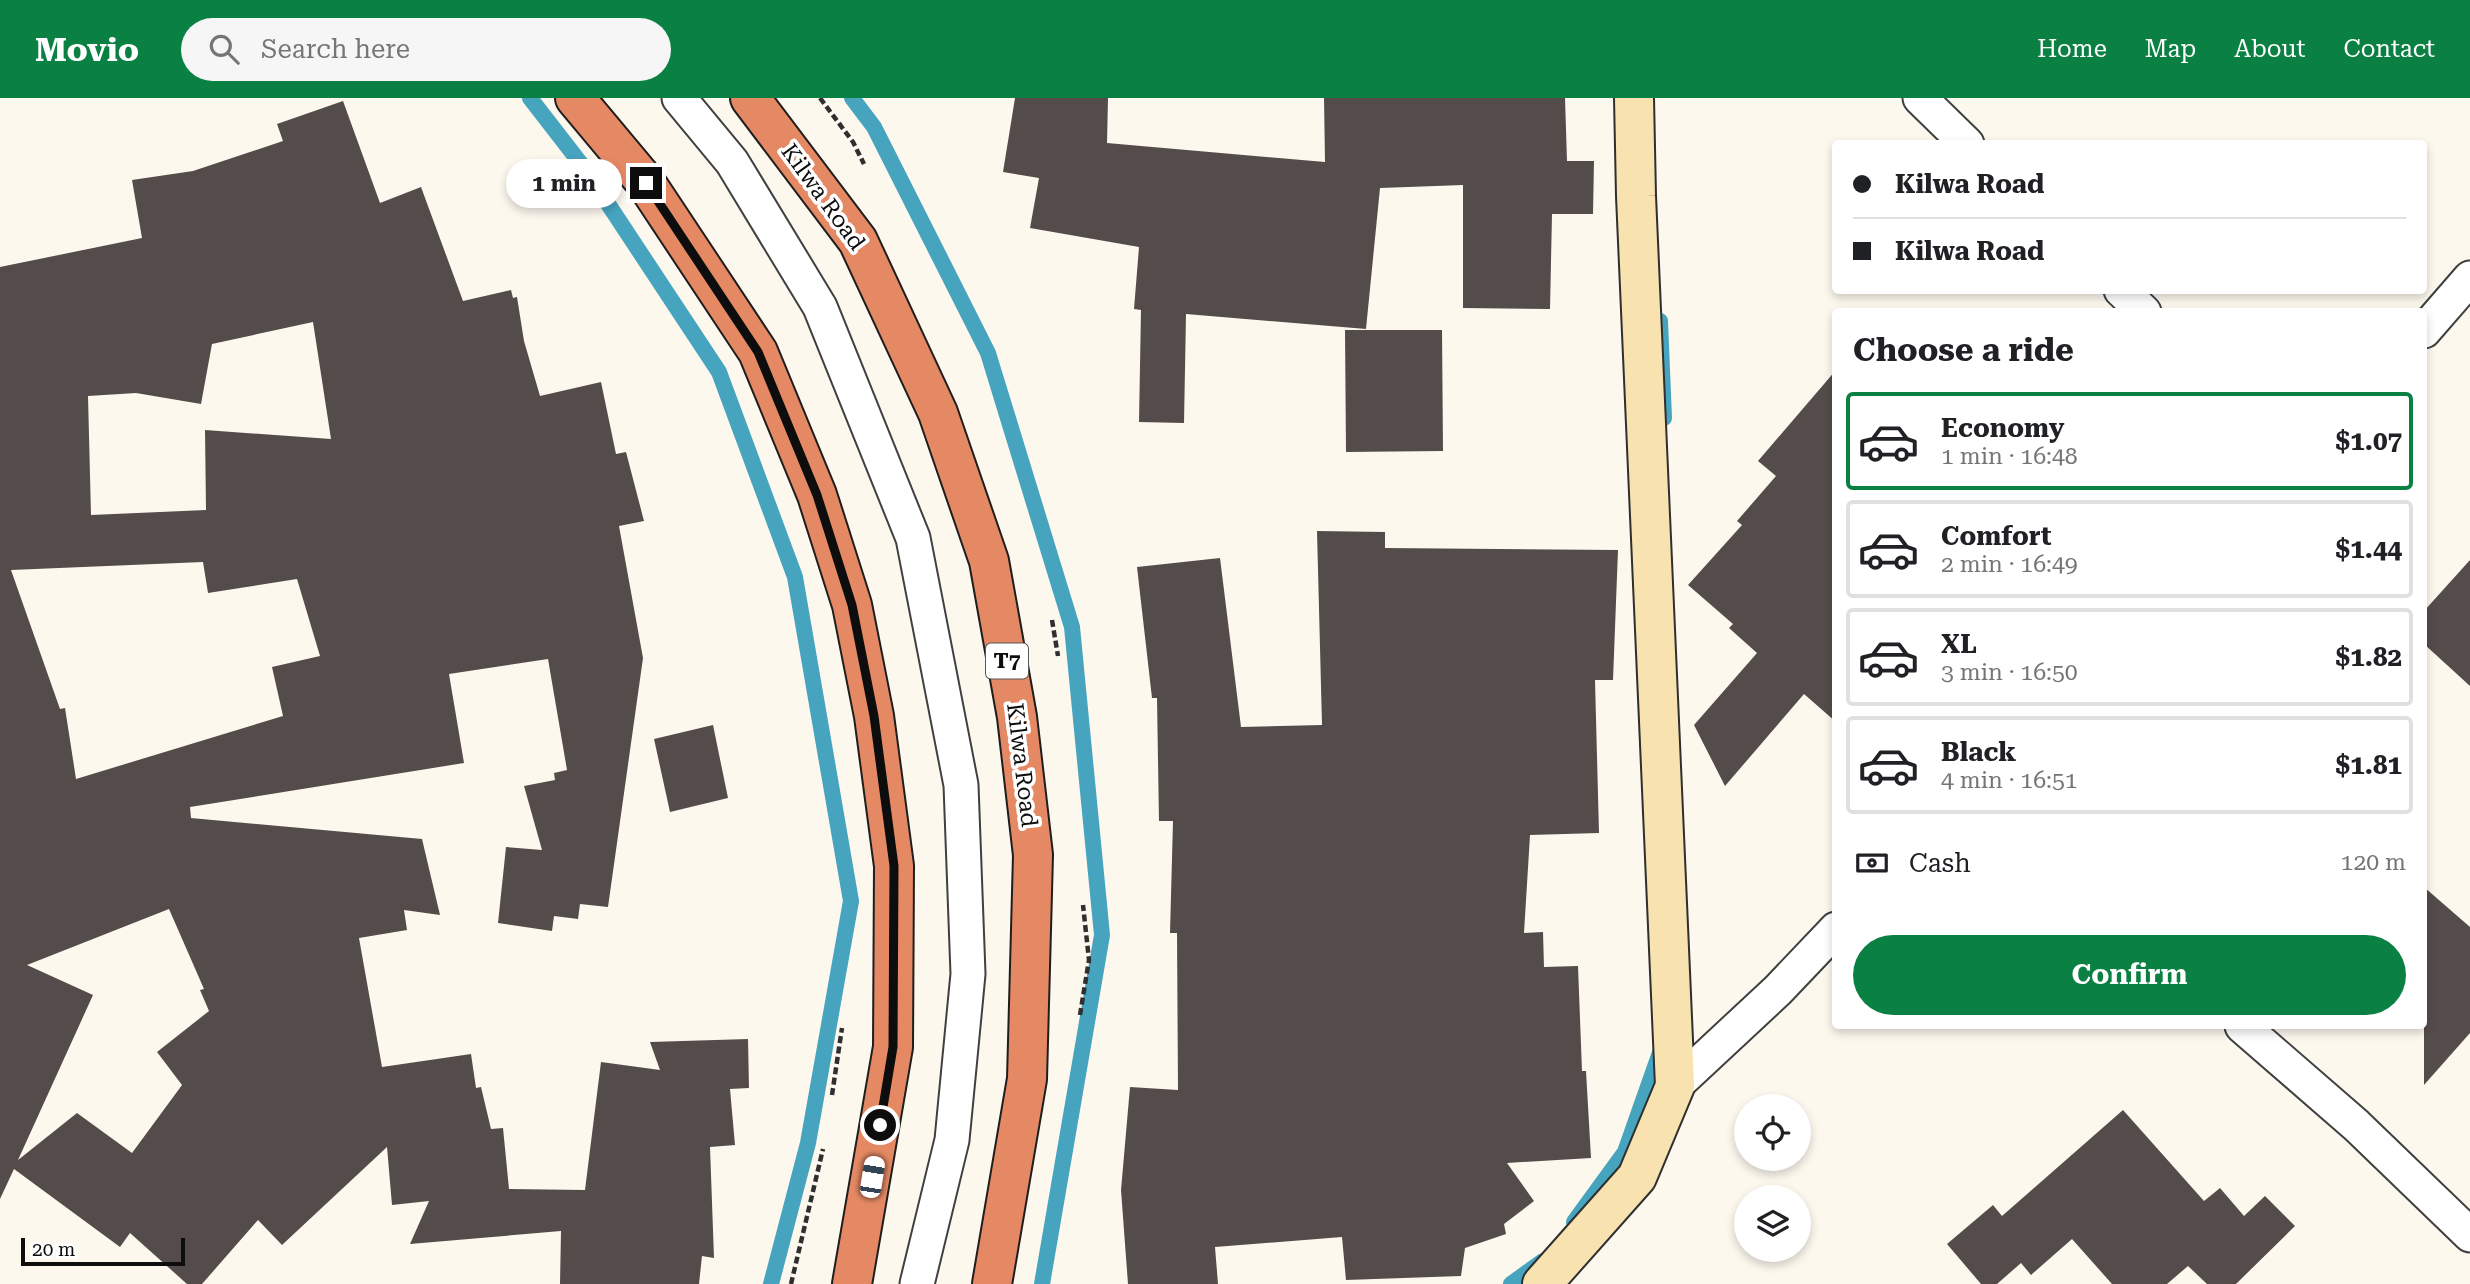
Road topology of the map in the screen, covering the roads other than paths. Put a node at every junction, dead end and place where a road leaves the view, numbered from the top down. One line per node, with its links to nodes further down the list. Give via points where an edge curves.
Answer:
1 (575, 98): 15 (highway, via 646,183 758,352 817,495 852,605 874,716 894,866 893,1047)
2 (679, 98): 16 (lane, via 732,162 820,307 913,538 961,785 968,974 952,1140)
3 (750, 98): 17 (highway, Kilwa Road / T7, via 859,241 938,414 989,561 1017,717 1034,855 1027,1079)
4 (1634, 98): 13 (street)
5 (1920, 98): 6 (lane)
6 (1964, 140)
7 (2470, 278): 10 (lane)
8 (2126, 294): 9 (lane)
9 (2140, 308)
10 (2427, 328)
11 (1832, 933): 13 (lane)
12 (2245, 1029): 14 (lane, via 2356,1125)
13 (1675, 1086): 18 (street, via 1637,1177)
14 (2470, 1235)
15 (852, 1284)
16 (918, 1284)
17 (992, 1284)
18 (1542, 1284)

